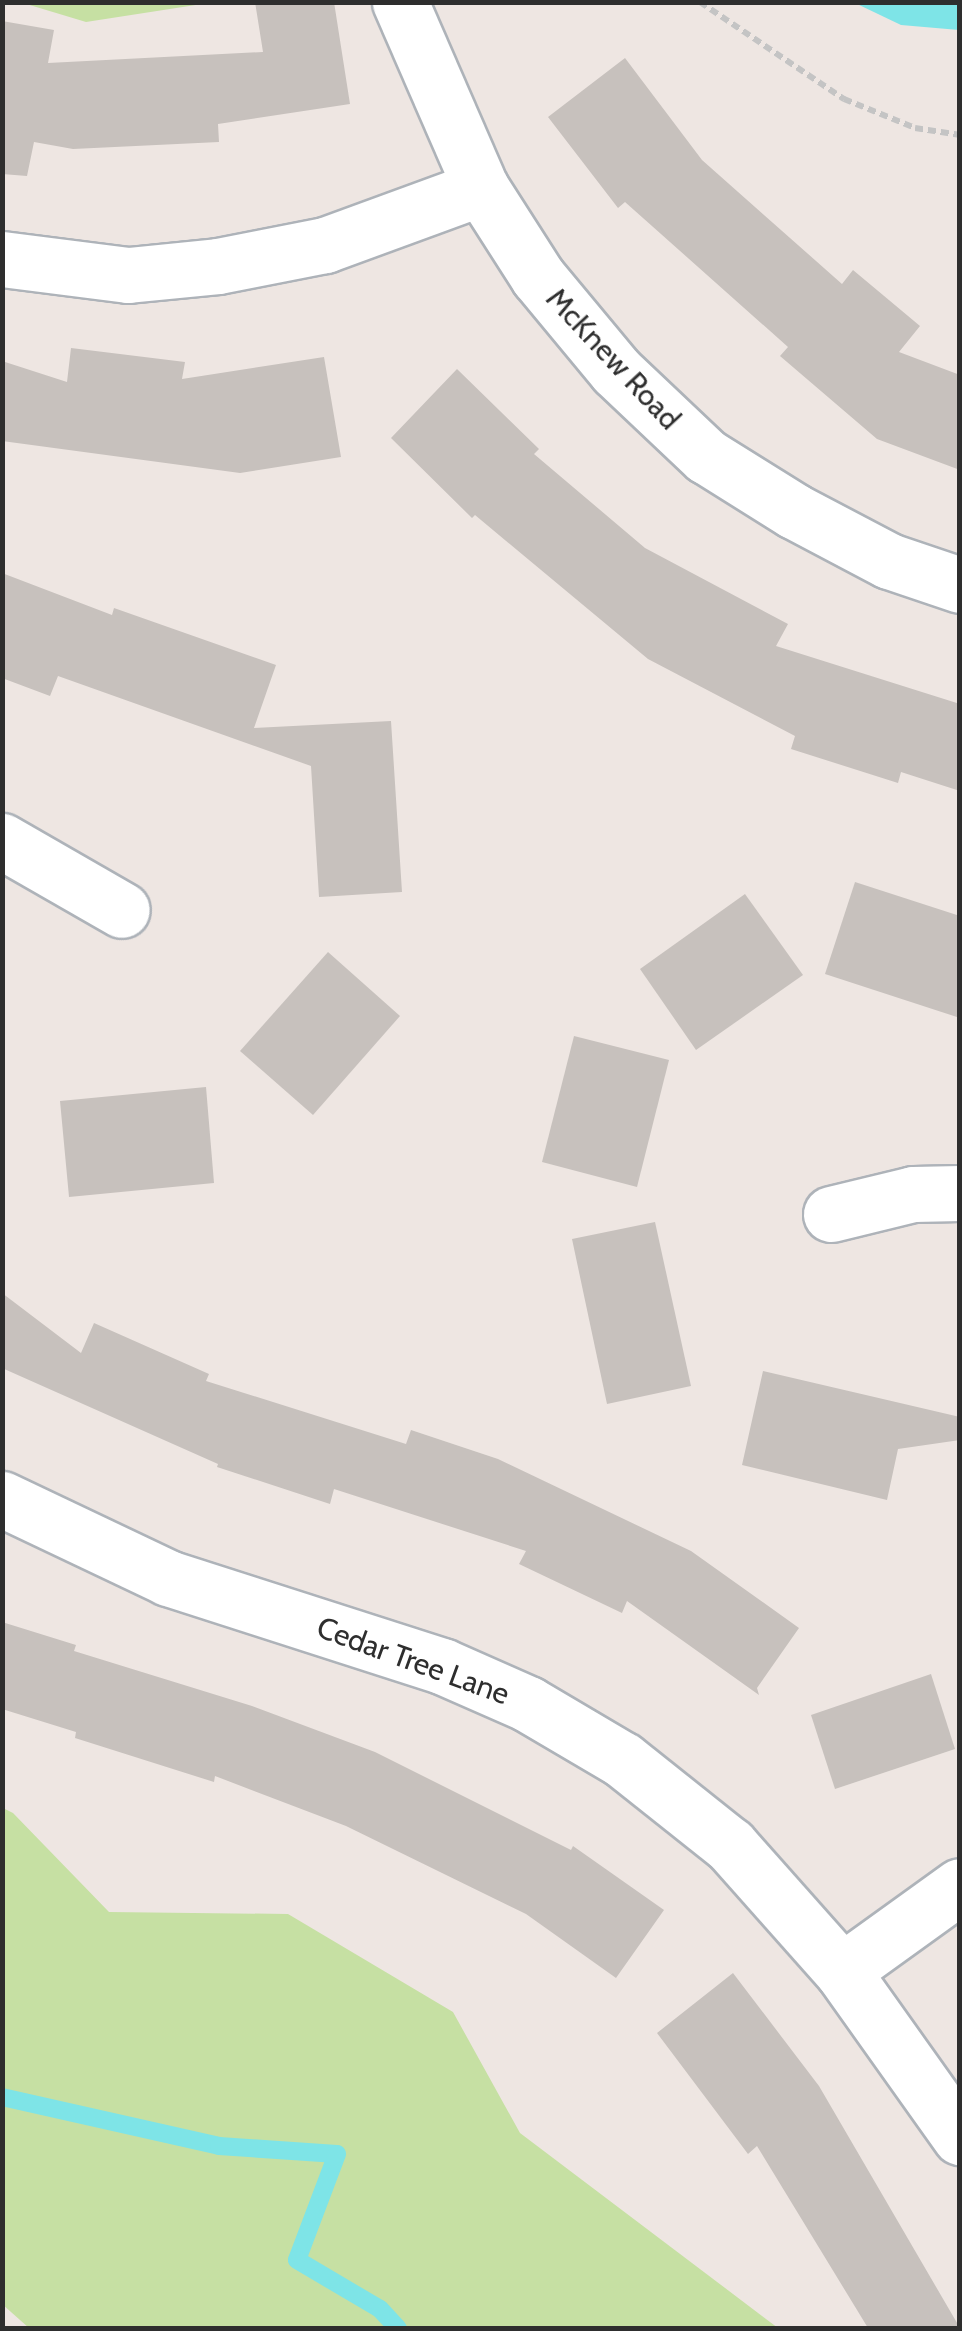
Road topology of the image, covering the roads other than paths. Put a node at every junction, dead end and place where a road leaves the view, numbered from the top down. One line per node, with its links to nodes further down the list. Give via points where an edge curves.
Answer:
1 (400, 2): 2 (street, McKnew Road)
2 (482, 188): 3 (street, via 325,245 218,266 128,275); 4 (street, McKnew Road, via 538,278 616,371 706,456 889,561)
3 (2, 258)
4 (960, 586)
5 (2, 841): 6 (street)
6 (122, 910)
7 (960, 1194): 8 (street, via 913,1194)
8 (831, 1214)
9 (2, 1500): 11 (street, Cedar Tree Lane, via 168,1578 442,1666 528,1704 623,1760 730,1844)
10 (960, 1886): 11 (street)
11 (842, 1970): 12 (street, Cedar Tree Lane)
12 (960, 2137)

